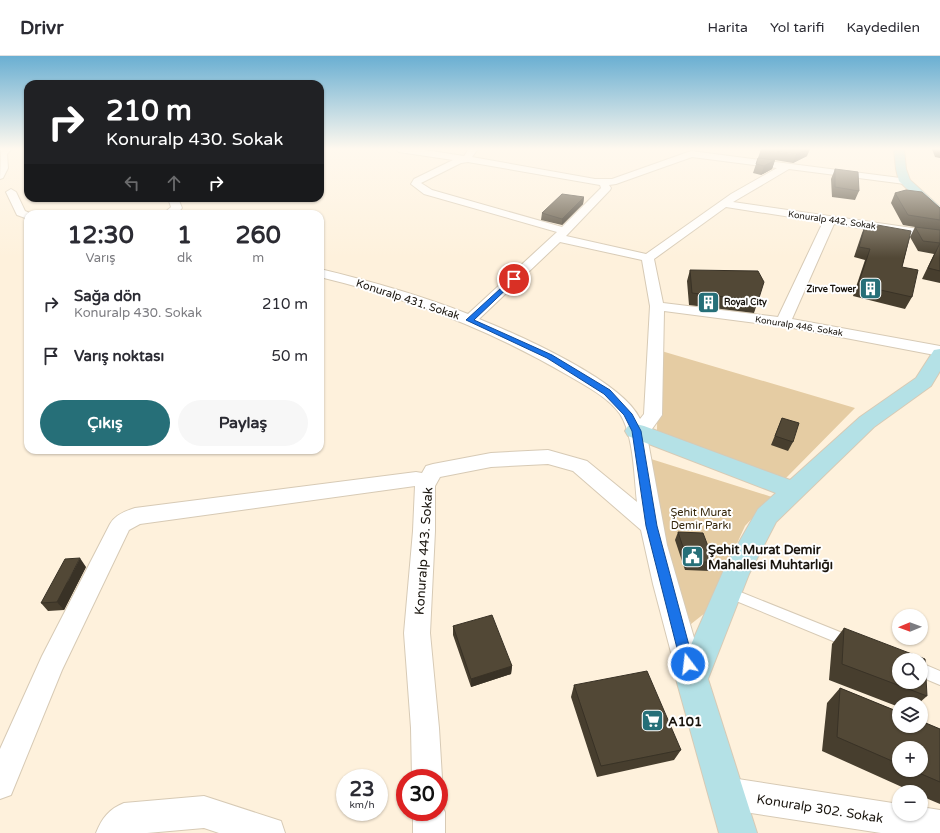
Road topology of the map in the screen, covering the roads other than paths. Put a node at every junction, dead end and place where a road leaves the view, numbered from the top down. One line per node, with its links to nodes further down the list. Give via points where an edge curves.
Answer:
1 (418, 185): 14 (street, via 428,192)
2 (605, 185): 14 (street, via 606,188)
3 (754, 185): 9 (street)
4 (910, 185): 12 (street)
5 (0, 190): 6 (street)
6 (11, 192): 7 (street); 11 (street)
7 (23, 194)
8 (175, 202): 10 (street, via 177,208)
9 (724, 204): 13 (street, Konuralp 442. Sokak); 16 (street)
10 (174, 210)
11 (24, 214)
12 (940, 214)
13 (830, 220): 15 (street, Konuralp 442. Sokak); 20 (street)
14 (562, 235): 16 (street); 19 (street)
15 (940, 236)
16 (648, 258): 18 (street)
17 (324, 274): 19 (street, Konuralp 431. Sokak, via 391,293)
18 (658, 306): 20 (street, Konuralp 446. Sokak); 23 (street, via 653,415)
19 (470, 320): 23 (street, Konuralp 431. Sokak, via 550,356 607,392 628,414)
20 (783, 322): 21 (street, Konuralp 446. Sokak)
21 (940, 351)
22 (940, 354): 25 (street, via 924,382 867,422)
23 (638, 432): 25 (street); 26 (street, Konuralp 431. Sokak)
24 (428, 481): 26 (street, Konuralp 443. Sokak, via 433,471 491,460 548,457 580,466); 32 (street, Konuralp 443. Sokak, via 425,485 417,633); 33 (street, via 416,479 135,516 121,524 51,665)
25 (794, 491): 27 (street, via 767,516)
26 (651, 526): 31 (street, Konuralp 431. Sokak)
27 (728, 592): 28 (lane); 31 (street)
28 (863, 647)
29 (928, 673): 30 (lane)
30 (940, 678)
31 (692, 679): 34 (street)
32 (427, 769)
33 (0, 784)
34 (725, 793): 36 (street, Konuralp 302. Sokak); 40 (street)
35 (429, 821): 39 (street)
36 (940, 826)
37 (112, 833): 38 (street, via 124,819 204,812)
38 (269, 833)
39 (429, 833)
40 (738, 833)

